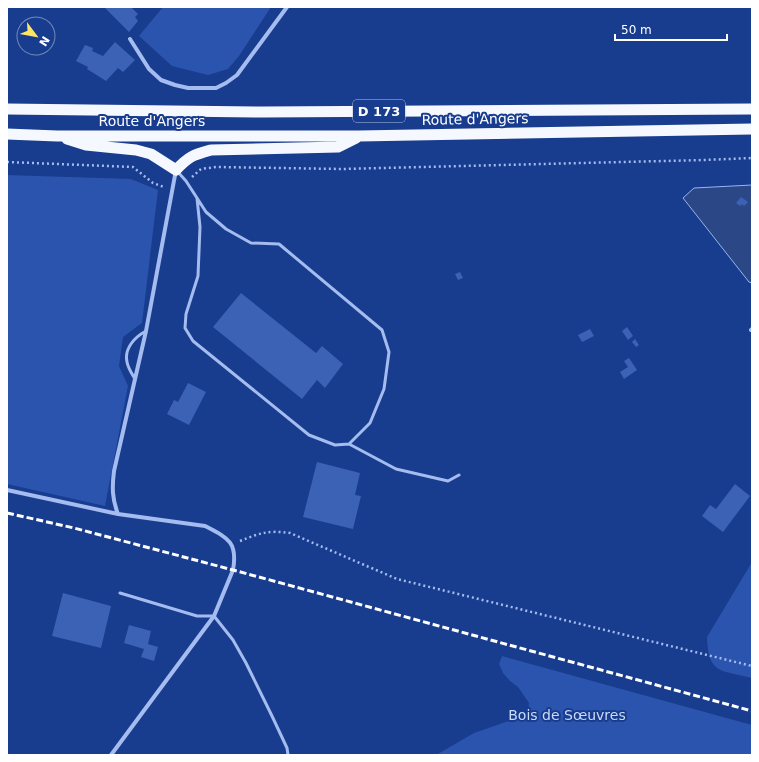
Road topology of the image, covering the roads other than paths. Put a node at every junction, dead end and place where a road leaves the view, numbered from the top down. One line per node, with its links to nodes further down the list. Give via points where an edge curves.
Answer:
1 (287, 7): 2 (street, via 238,75 216,88 188,88 161,80 149,69)
2 (130, 39)
3 (7, 109): 4 (highway, Route d'Angers / D 173, via 263,112)
4 (752, 109)
5 (752, 129): 8 (highway, Route d'Angers / D 173)
6 (7, 134): 7 (highway, Route d'Angers / D 173)
7 (57, 136): 8 (highway, Route d'Angers / D 173); 9 (highway, via 86,145 151,154)
8 (359, 136): 9 (highway, via 338,147 211,150 193,155)
9 (176, 170): 10 (lane); 11 (street)
10 (197, 198): 13 (lane, via 200,227 198,276 186,314 185,328 193,341 309,435 335,444); 13 (lane, via 206,212 238,236 251,243 279,244 382,330 389,352 384,389 370,423)
11 (146, 331): 12 (street); 12 (lane, via 131,343 126,361)
12 (136, 380): 16 (street, via 114,471 113,500)
13 (349, 444): 14 (lane, via 396,468 448,481)
14 (459, 475)
15 (7, 490): 16 (street)
16 (118, 514): 18 (street, via 205,526 232,544 233,570)
17 (120, 592): 18 (lane, via 197,616)
18 (214, 616): 19 (street); 20 (lane, via 233,640 246,663)
19 (111, 755)
20 (288, 755)

